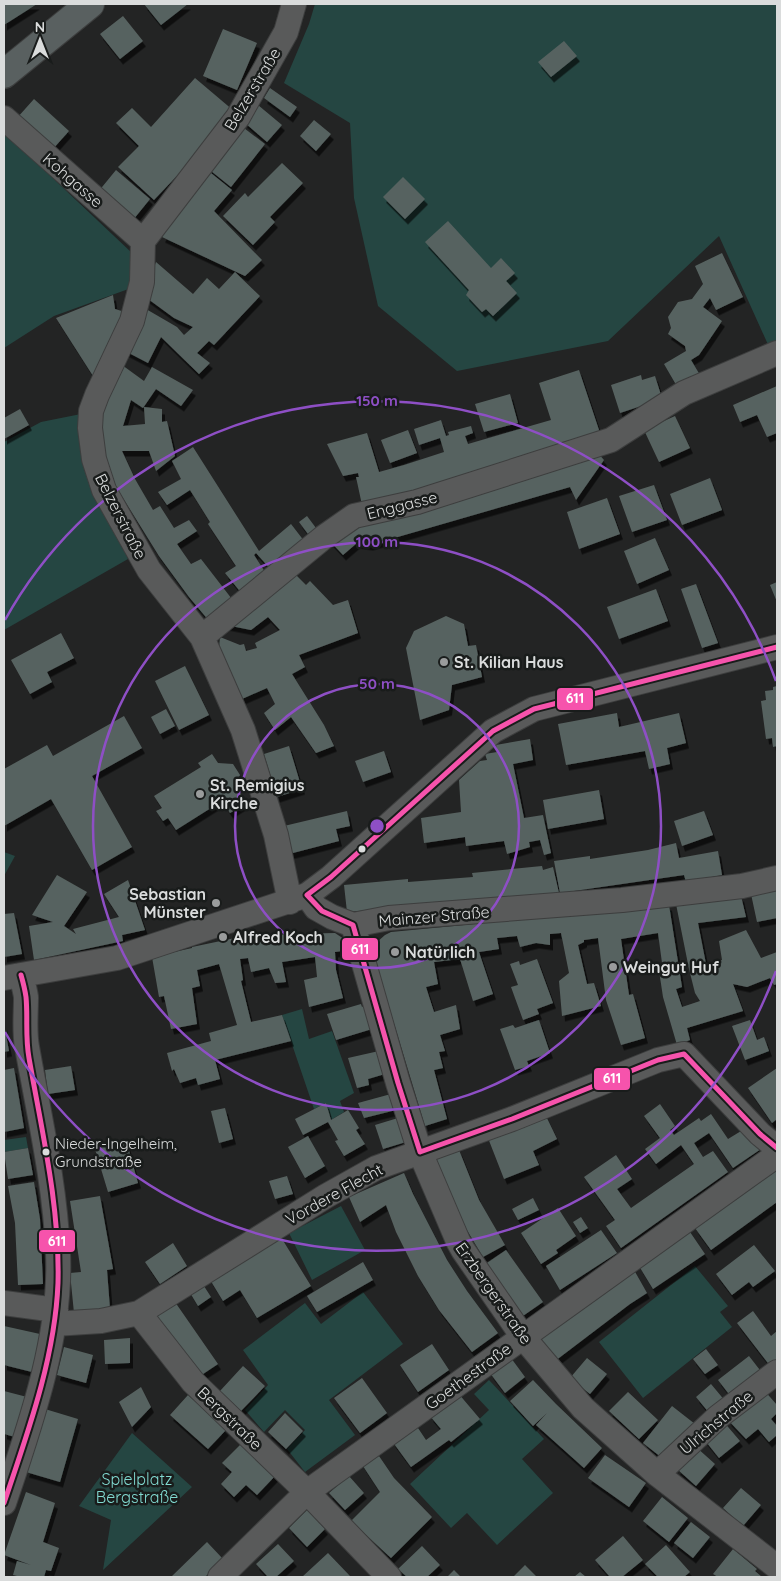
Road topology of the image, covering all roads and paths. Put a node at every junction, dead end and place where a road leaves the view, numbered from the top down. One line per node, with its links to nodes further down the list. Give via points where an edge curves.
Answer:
1 (90, 4): 3 (main road)
2 (294, 4): 5 (street, Belzerstraße, via 286,32 238,116)
3 (4, 74)
4 (4, 118): 5 (street, Kohgasse)
5 (143, 241): 7 (street, Belzerstraße, via 142,282 132,320 91,411 90,444 104,490 149,570)
6 (777, 353): 7 (street, Enggasse, via 684,393 611,440 417,502 354,516)
7 (202, 638): 10 (street, Belzerstraße, via 243,730)
8 (777, 647): 10 (street, via 534,709 509,722 493,731 331,877)
9 (777, 878): 11 (street, Mainzer Straße, via 742,886 655,897 389,918)
10 (299, 899): 11 (street); 12 (street, via 117,958)
11 (353, 925): 14 (street, Erzbergerstraße)
12 (13, 977): 18 (street, via 25,992 26,1044 48,1164 58,1253)
13 (777, 1148): 14 (street, Vordere Flecht, via 684,1054 658,1060)
14 (420, 1152): 17 (street, Vordere Flecht, via 376,1168 340,1188); 19 (street, Erzbergerstraße, via 458,1241)
15 (777, 1155): 19 (street, Goethestraße)
16 (4, 1303): 18 (street)
17 (139, 1313): 18 (street, via 101,1322); 22 (street, Bergstraße, via 193,1382)
18 (55, 1317): 23 (street, via 25,1441)
19 (523, 1337): 21 (street, Erzbergerstraße, via 583,1408); 22 (street, Goethestraße)
20 (777, 1372): 21 (street, Ulrichstraße, via 718,1417)
21 (657, 1474): 24 (street, Erzbergerstraße)
22 (307, 1492): 25 (street, Goethestraße); 26 (street, Bergstraße)
23 (4, 1503)
24 (777, 1567)
25 (220, 1577)
26 (389, 1577)

